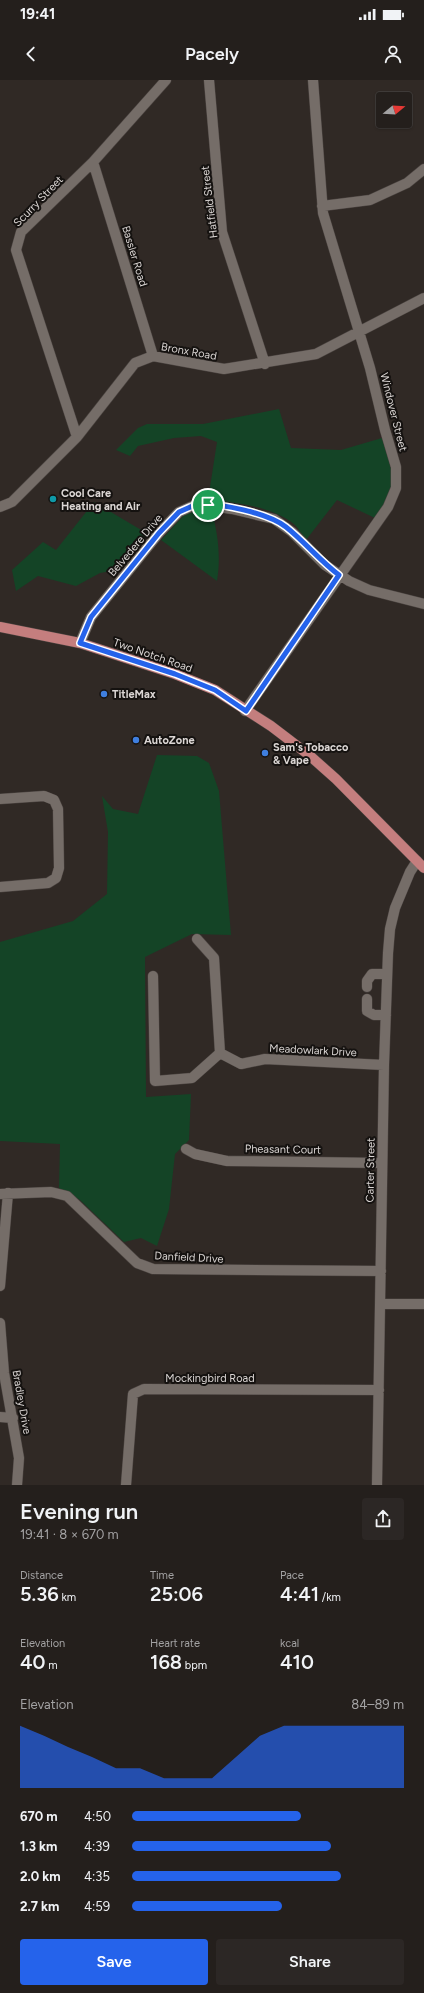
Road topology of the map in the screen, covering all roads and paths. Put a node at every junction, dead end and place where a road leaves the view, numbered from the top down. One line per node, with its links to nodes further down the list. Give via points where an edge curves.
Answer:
1 (166, 80): 4 (street, Scurry Street)
2 (209, 80): 10 (street, Hatfield Street, via 222,232)
3 (313, 80): 6 (street, Windover Street)
4 (93, 162): 9 (street, Bassler Road); 11 (street, Scurry Street, via 21,232 16,250)
5 (424, 169): 6 (street, via 407,182 370,200)
6 (322, 206): 8 (street, Windover Street)
7 (424, 298): 8 (street, Bronx Road)
8 (359, 332): 10 (street, Bronx Road, via 316,354); 13 (street, Windover Street, via 396,467 397,482 388,507)
9 (153, 356): 10 (street, Bronx Road, via 224,369); 11 (street, Bronx Road, via 135,363)
10 (265, 364)
11 (77, 436): 12 (street, Bronx Road, via 12,502)
12 (0, 507)
13 (339, 575): 14 (street, Belvedere Drive, via 369,590); 16 (street, Belvedere Drive, via 287,527 274,520 217,506 191,506 179,512 159,533 91,617); 17 (street, Windover Street)
14 (424, 604)
15 (0, 627): 16 (main road, Two Notch Road)
16 (80, 643): 17 (main road, Two Notch Road, via 215,690)
17 (246, 711): 19 (main road, Two Notch Road, via 281,733 320,765)
18 (0, 799): 20 (street, via 44,796 54,800 58,809 59,868 56,878 48,883)
19 (421, 865): 22 (street, Carter Street, via 410,872 395,908 390,929)
20 (0, 887)
21 (198, 940): 27 (street, via 214,958)
22 (387, 974): 24 (street, via 372,974 367,981); 26 (street, Carter Street)
23 (153, 976): 27 (street, via 155,1081 192,1078)
24 (367, 987)
25 (367, 999): 26 (street, via 366,1011 374,1015)
26 (386, 1015): 28 (street, Carter Street)
27 (220, 1053): 28 (street, Meadowlark Drive, via 241,1064 265,1059)
28 (384, 1065): 30 (street, Carter Street)
29 (186, 1149): 30 (street, Pheasant Court, via 195,1154 228,1161)
30 (382, 1162): 32 (street, Carter Street)
31 (4, 1194): 32 (street, Danfield Drive, via 51,1192 67,1196 137,1263 153,1268); 33 (street)
32 (381, 1271): 34 (street, Carter Street)
33 (0, 1286)
34 (380, 1304): 35 (street); 37 (street, Carter Street)
35 (424, 1304)
36 (0, 1323): 39 (street, Bradley Drive, via 4,1372)
37 (379, 1390): 41 (street, Mockingbird Road, via 144,1389 134,1394); 42 (street, Carter Street)
38 (0, 1417): 39 (street)
39 (13, 1418): 40 (street, Bradley Drive, via 19,1458)
40 (17, 1485)
41 (126, 1485)
42 (377, 1485)

